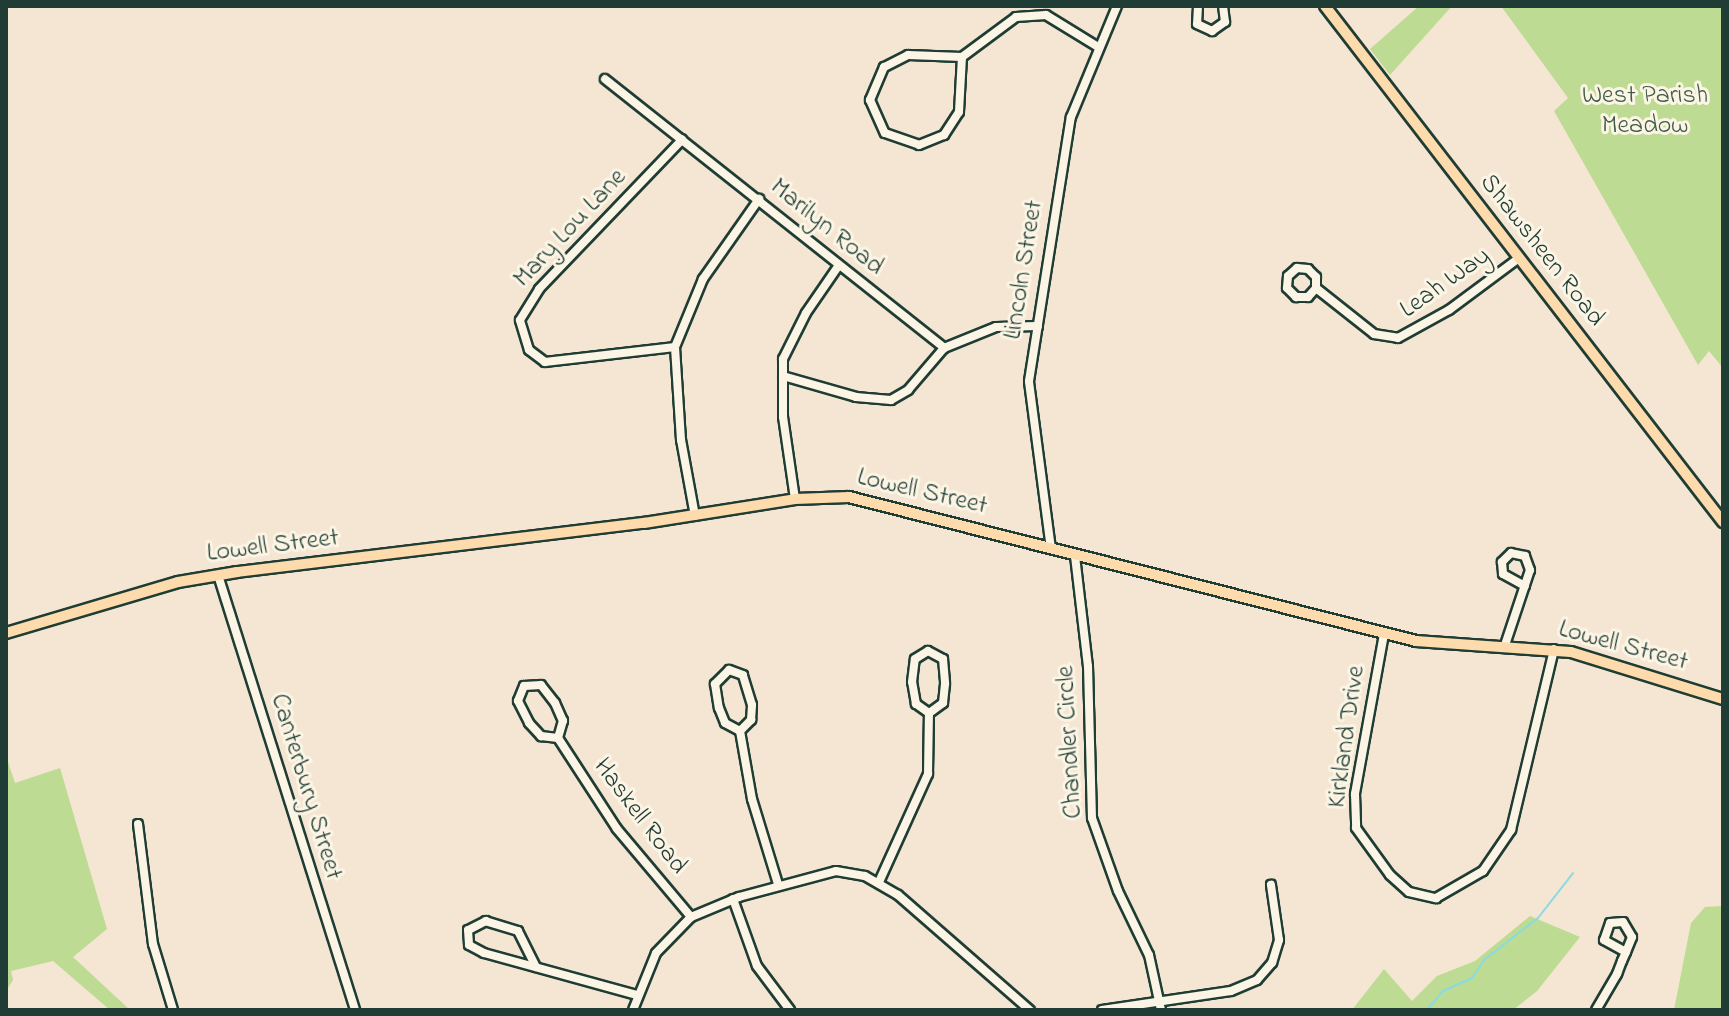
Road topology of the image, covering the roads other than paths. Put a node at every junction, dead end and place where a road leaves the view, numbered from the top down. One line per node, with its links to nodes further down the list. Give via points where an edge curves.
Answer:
1 (1117, 6): 5 (street, Lincoln Street)
2 (1198, 6): 3 (street, via 1197,24 1212,31 1225,22)
3 (1223, 6)
4 (1325, 6): 10 (main road, Shawsheen Road)
5 (1098, 47): 6 (street, via 1057,19 1036,14 1002,24); 13 (street, Lincoln Street, via 1071,117)
6 (962, 57): 6 (street, via 961,103 951,129 919,145 885,133 870,100 884,67 908,55)
7 (605, 79): 8 (street, Marilyn Road)
8 (682, 140): 9 (street, Marilyn Road); 14 (street, Mary Lou Lane, via 546,282 520,320 529,350 545,362)
9 (759, 199): 11 (street, Marilyn Road); 14 (street, via 697,289)
10 (1519, 258): 12 (street, Leah Way, via 1449,310 1398,338 1374,334); 19 (main road, Shawsheen Road)
11 (839, 265): 15 (street, Marilyn Road); 16 (street, via 793,336 783,359)
12 (1316, 288)
13 (1038, 326): 15 (street, via 996,327); 20 (street, Lincoln Street, via 1029,394)
14 (675, 347): 18 (street, via 681,440)
15 (944, 348): 16 (street, via 908,390 891,400 856,397)
16 (783, 376): 17 (street)
17 (795, 499): 18 (main road, Lowell Street); 20 (main road, Lowell Street, via 867,499)
18 (695, 516): 22 (main road, Lowell Street)
19 (1723, 522)
20 (1051, 549): 21 (main road, Lowell Street)
21 (1075, 556): 25 (main road, Lowell Street); 41 (street, Chandler Circle, via 1088,666 1092,818 1149,955)
22 (218, 575): 24 (main road, Lowell Street); 43 (street, Canterbury Street)
23 (1525, 586): 26 (street)
24 (6, 633)
25 (1384, 634): 26 (main road, Lowell Street, via 1445,646); 27 (street, Kirkland Drive, via 1355,794 1356,828 1409,892 1436,898 1483,871 1511,830)
26 (1504, 648): 27 (main road, Lowell Street)
27 (1554, 649): 28 (main road, Lowell Street, via 1607,660)
28 (1723, 699)
29 (929, 713): 29 (street, via 944,699 945,675 941,657 927,651 913,663 913,692 918,706); 33 (street, via 924,786)
30 (740, 731): 30 (street, via 723,721 717,697 717,680 729,670 743,675 752,705 751,720); 34 (street, via 752,799)
31 (558, 738): 31 (street, Haskell Road, via 541,736 526,719 517,699 524,686 541,685 555,703 563,721); 37 (street, Haskell Road, via 617,829)
32 (138, 824): 42 (street, via 153,944)
33 (879, 882): 34 (street, via 836,871); 46 (street)
34 (778, 884): 36 (street)
35 (1271, 885): 41 (street, via 1279,940 1265,972 1235,991)
36 (733, 899): 37 (street); 45 (street, via 757,966)
37 (691, 917): 40 (street, via 659,947)
38 (1626, 952): 49 (street)
39 (536, 967): 39 (street, via 472,948 468,930 486,921 518,931); 40 (street)
40 (637, 995): 44 (street)
41 (1161, 1000): 47 (street); 48 (street, Chandler Circle)
42 (173, 1010)
43 (355, 1010)
44 (633, 1010)
45 (790, 1010)
46 (1030, 1010)
47 (1102, 1010)
48 (1161, 1010)
49 (1596, 1010)

